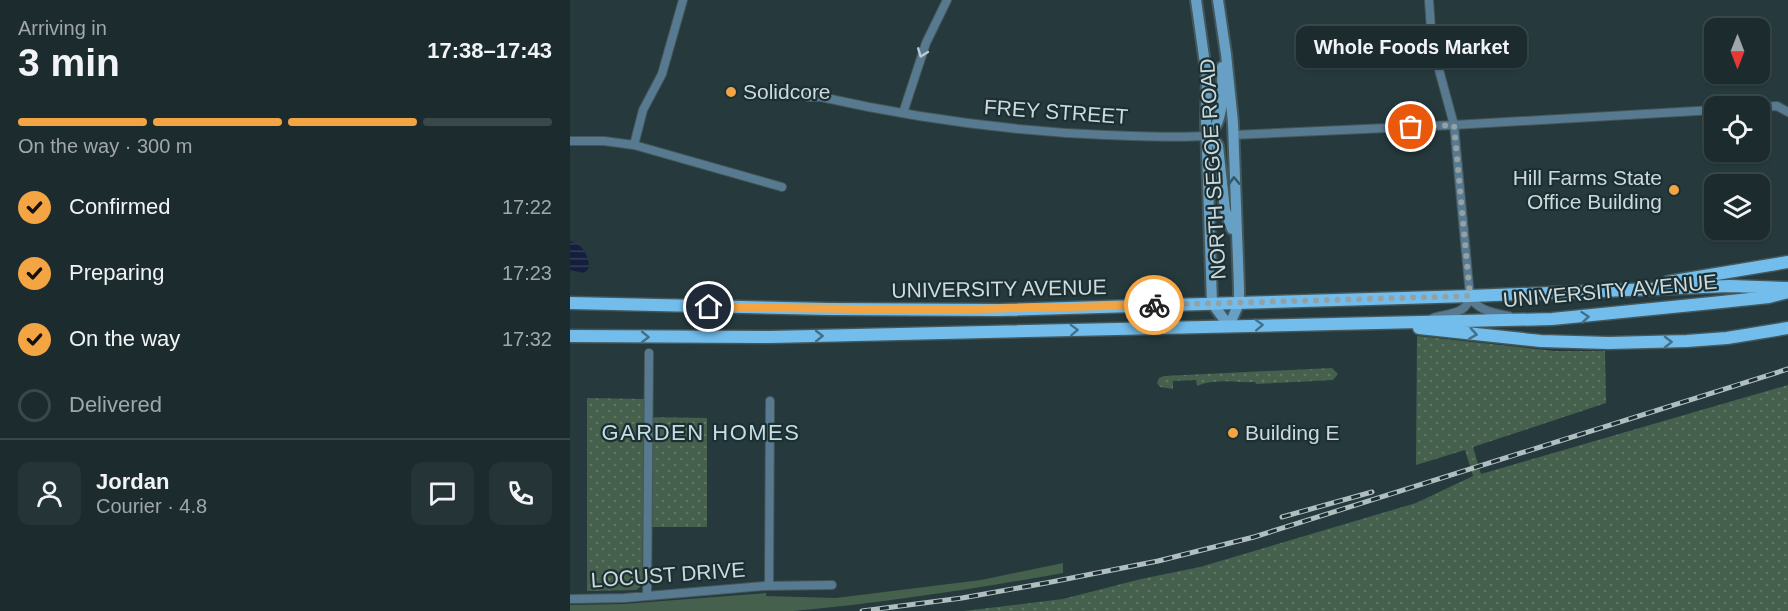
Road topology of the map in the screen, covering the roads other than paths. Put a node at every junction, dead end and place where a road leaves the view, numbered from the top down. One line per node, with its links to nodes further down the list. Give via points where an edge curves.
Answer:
1 (683, 0): 16 (street, via 662,74 643,110)
2 (947, 0): 11 (street, one-way to 11, via 915,71)
3 (1196, 0): 14 (street, NORTH SEGOE ROAD, via 1207,78)
4 (1218, 0): 6 (street, NORTH SEGOE ROAD)
5 (1429, 0): 12 (street, via 1432,44)
6 (1223, 33): 13 (street, NORTH SEGOE ROAD); 14 (street, via 1219,122)
7 (807, 97): 11 (street, FREY STREET)
8 (1770, 106): 10 (street)
9 (1704, 111): 12 (street)
10 (1788, 112)
11 (903, 113): 14 (street, FREY STREET, via 1041,132)
12 (1454, 125): 13 (street); 22 (street)
13 (1233, 135): 18 (street, NORTH SEGOE ROAD, one-way to 13)
14 (1206, 136): 18 (street, via 1218,146 1225,210); 24 (street, NORTH SEGOE ROAD)
15 (570, 141): 16 (street)
16 (634, 145): 17 (street)
17 (782, 187)
18 (1236, 241): 25 (street, NORTH SEGOE ROAD)
19 (1788, 262): 20 (main road)
20 (1628, 289): 21 (main road, UNIVERSITY AVENUE, via 1755,286); 22 (main road, UNIVERSITY AVENUE)
21 (1788, 290): 26 (main road, UNIVERSITY AVENUE, one-way to 21, via 1769,297)
22 (1470, 296): 25 (main road, UNIVERSITY AVENUE); 26 (street, via 1482,308); 27 (street, via 1462,310)
23 (570, 303): 24 (main road, UNIVERSITY AVENUE, via 934,310)
24 (1212, 303): 25 (main road, UNIVERSITY AVENUE); 29 (street, NORTH SEGOE ROAD)
25 (1239, 303): 29 (street, NORTH SEGOE ROAD)
26 (1527, 320): 27 (main road, UNIVERSITY AVENUE)
27 (1423, 321): 28 (main road, UNIVERSITY AVENUE)
28 (1289, 324): 29 (main road, UNIVERSITY AVENUE, one-way to 28); 30 (main road, one-way to 30, via 1421,328 1557,342 1609,343 1686,342)
29 (1229, 326): 31 (main road, UNIVERSITY AVENUE, one-way to 29, via 782,337)
30 (1788, 328)
31 (570, 336)
32 (649, 354): 36 (street)
33 (770, 401): 35 (street)
34 (832, 585): 35 (street, LOCUST DRIVE)
35 (769, 586): 36 (street, LOCUST DRIVE)
36 (647, 596): 37 (street, LOCUST DRIVE)
37 (570, 599)

